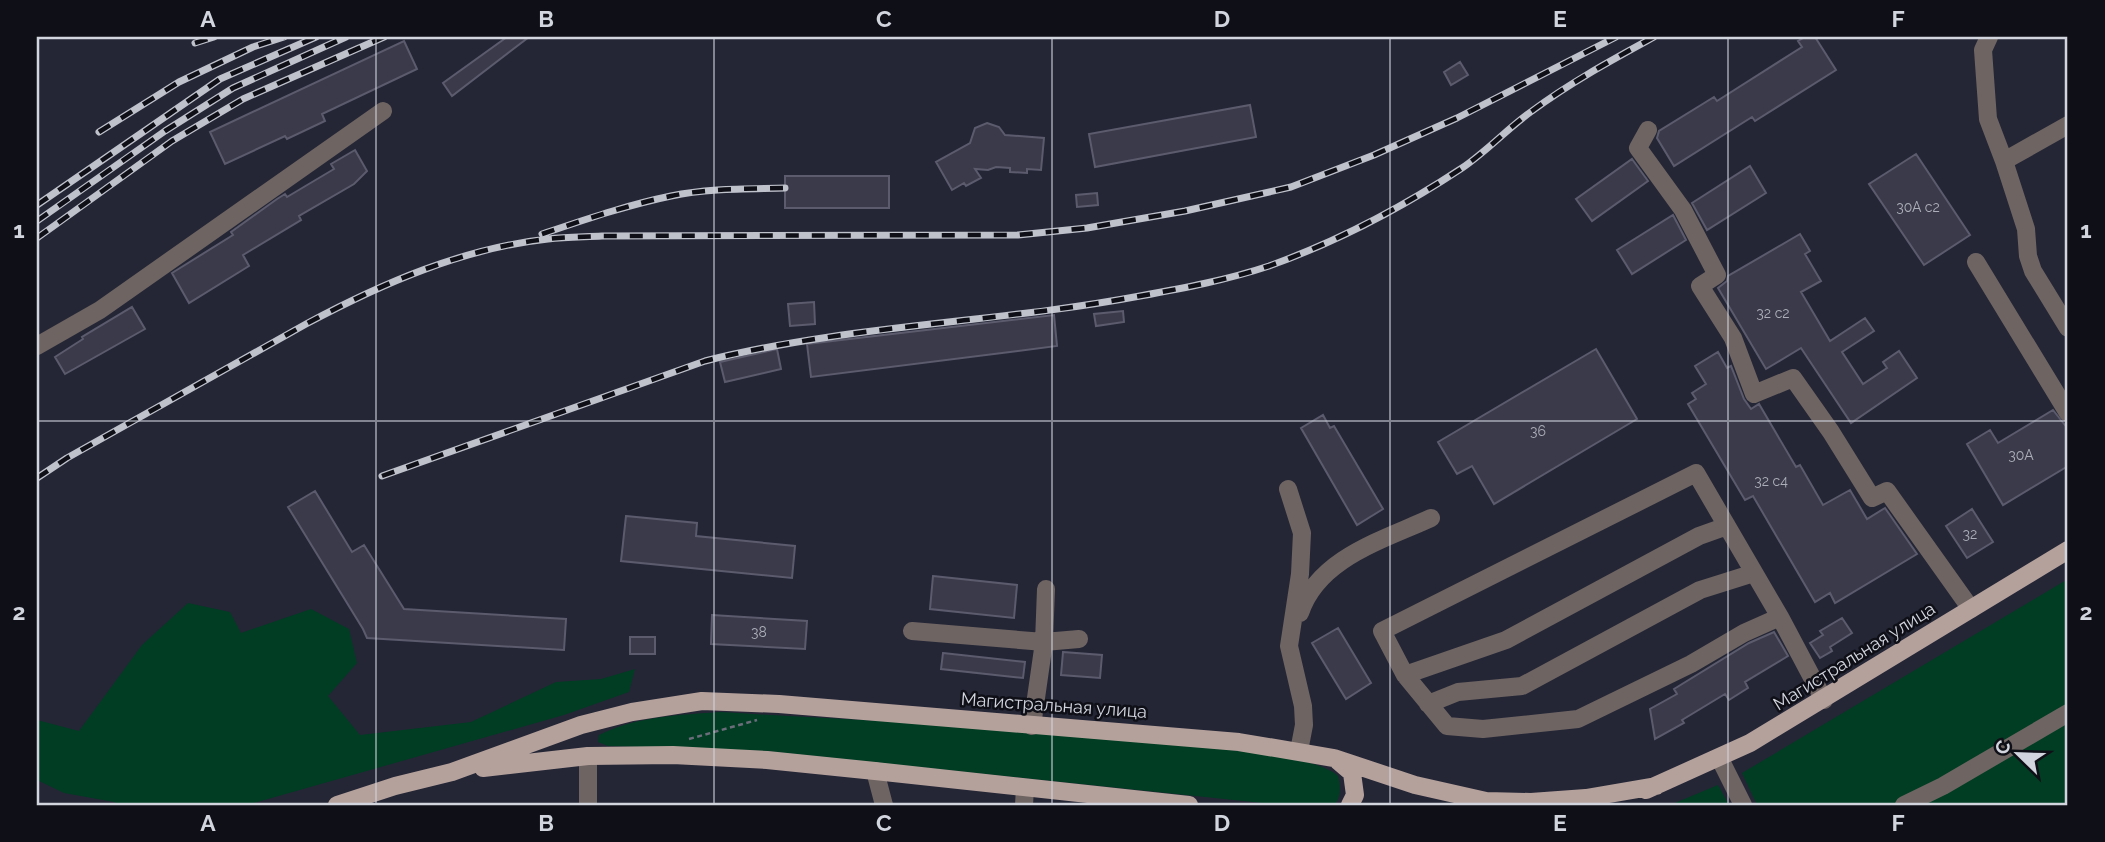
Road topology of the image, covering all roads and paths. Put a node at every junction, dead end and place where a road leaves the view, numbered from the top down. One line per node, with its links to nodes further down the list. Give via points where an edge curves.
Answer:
1 (1989, 37): 5 (street, via 1983,50 1988,119)
2 (383, 111): 8 (street, via 100,310)
3 (2068, 125): 5 (street)
4 (1648, 130): 16 (street, via 1638,148 1683,210 1717,275 1700,286 1733,338 1754,394 1793,378 1872,498 1887,491)
5 (2004, 161): 7 (street, via 2026,229 2028,256)
6 (1976, 262): 9 (street)
7 (2068, 328)
8 (37, 346)
9 (2068, 413)
10 (1288, 489): 21 (street, via 1302,533)
11 (1431, 517): 21 (street, via 1341,560 1317,581 1303,603)
12 (1727, 526): 14 (street); 22 (street, via 1699,536 1506,640); 22 (street, via 1696,473 1382,631)
13 (2068, 551): 16 (main road, Магистральная улица)
14 (1754, 573): 17 (street); 24 (street, via 1700,590 1522,687 1458,692)
15 (1046, 589): 20 (street)
16 (1971, 609): 23 (main road, Магистральная улица)
17 (1780, 617): 23 (street); 24 (street, via 1578,719 1483,729 1447,726)
18 (912, 631): 20 (street)
19 (1079, 639): 20 (street)
20 (1044, 642): 28 (street)
21 (1289, 646): 30 (street, via 1303,706)
22 (1405, 675): 24 (street)
23 (1824, 700): 33 (main road, Магистральная улица)
24 (1428, 704)
25 (2068, 716): 46 (street)
26 (764, 719): 29 (path)
27 (580, 725): 28 (main road, Магистральная улица, via 644,709 713,701); 31 (main road); 35 (main road, Магистральная улица)
28 (1032, 726): 30 (main road, Магистральная улица, via 1184,736)
29 (685, 740)
30 (1299, 751): 32 (main road, Магистральная улица)
31 (588, 756): 34 (main road, Магистральная улица, via 684,755); 35 (main road, Магистральная улица); 40 (street)
32 (1334, 758): 38 (main road, Магистральная улица); 43 (main road, via 1352,773 1355,795)
33 (1720, 759): 36 (main road, Магистральная улица); 45 (street)
34 (875, 771): 37 (main road, Магистральная улица); 41 (street)
35 (452, 772): 39 (main road, Магистральная улица)
36 (1656, 786): 38 (main road, Магистральная улица, via 1586,798); 44 (main road, Магистральная улица)
37 (1024, 797): 42 (main road, Магистральная улица)
38 (1486, 803)
39 (337, 805)
40 (588, 805)
41 (884, 805)
42 (1189, 805)
43 (1350, 805)
44 (1607, 805)
45 (1743, 805)
46 (1904, 805)

